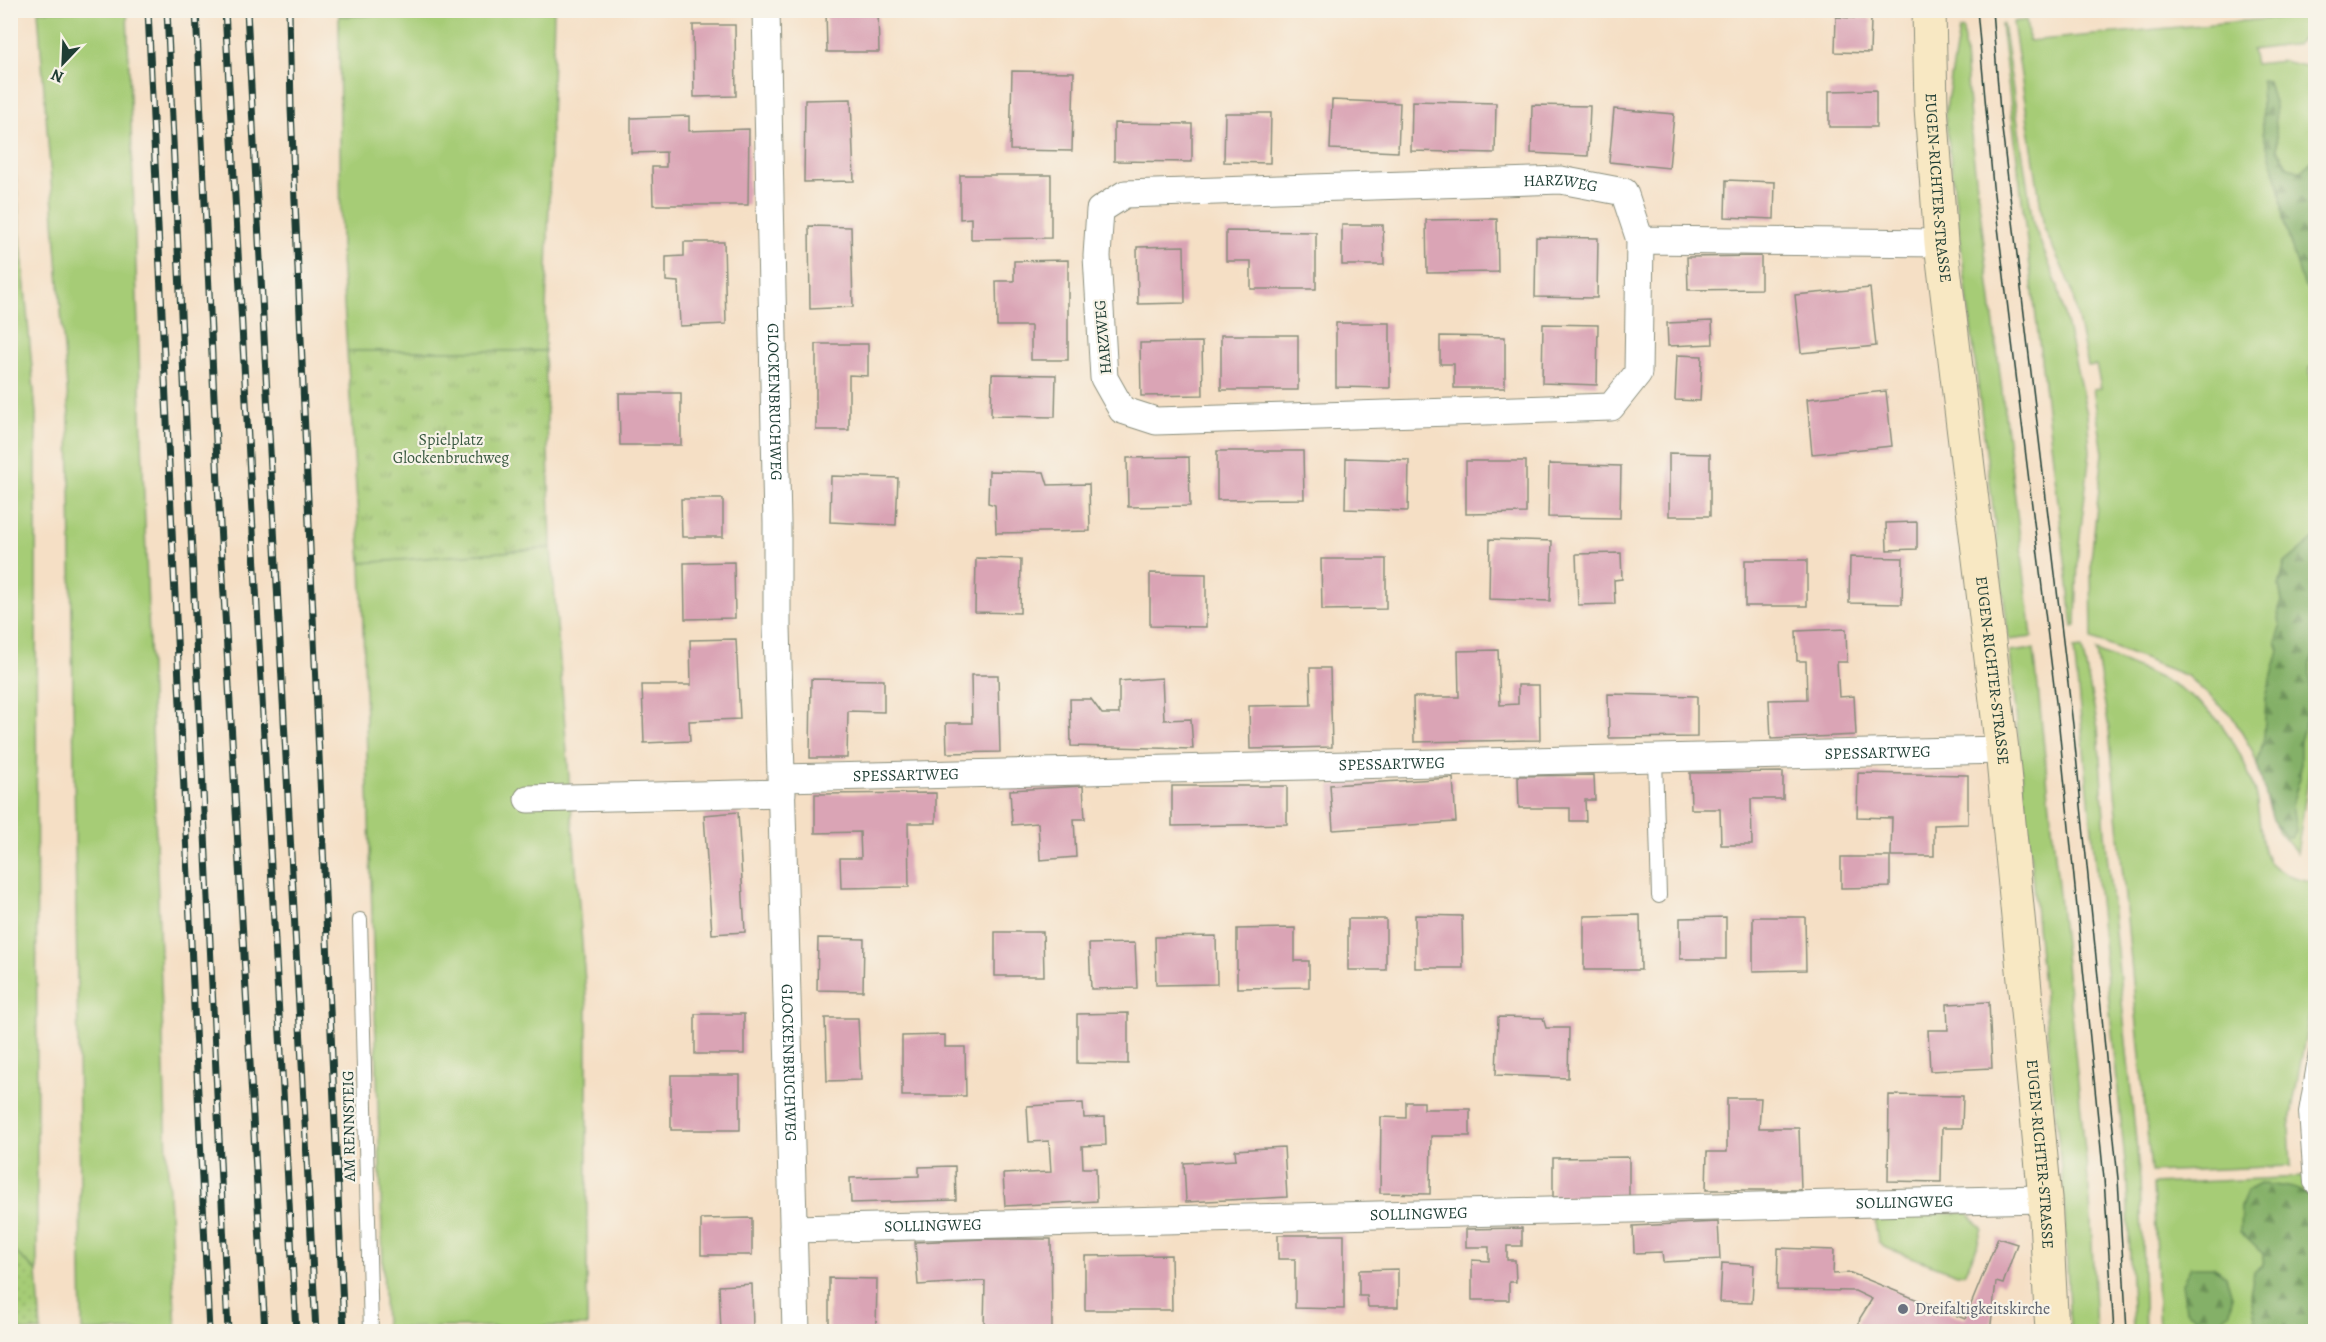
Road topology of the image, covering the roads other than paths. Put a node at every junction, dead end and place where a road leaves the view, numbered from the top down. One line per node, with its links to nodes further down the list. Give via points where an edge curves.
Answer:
1 (766, 10): 7 (street, GLOCKENBRUCHWEG)
2 (1929, 10): 4 (main road, EUGEN-RICHTER-STRASSE)
3 (1640, 240): 3 (street, HARZWEG, via 1624,192 1561,180 1125,194 1100,210 1097,256 1104,378 1122,410 1156,420 1611,407 1638,373); 4 (street)
4 (1941, 243): 5 (main road, EUGEN-RICHTER-STRASSE)
5 (2002, 750): 6 (street, SPESSARTWEG); 13 (main road, EUGEN-RICHTER-STRASSE)
6 (1655, 758): 7 (street, SPESSARTWEG); 9 (lane)
7 (782, 786): 8 (street); 14 (street, GLOCKENBRUCHWEG)
8 (528, 799)
9 (1659, 896)
10 (360, 920): 15 (lane, AM RENNSTEIG)
11 (2316, 1053): 12 (lane, via 2306,1112 2311,1183)
12 (2316, 1190)
13 (2045, 1199): 14 (street, SOLLINGWEG); 17 (main road, EUGEN-RICHTER-STRASSE)
14 (793, 1229): 16 (street, GLOCKENBRUCHWEG)
15 (371, 1332)
16 (796, 1332)
17 (2052, 1332)

